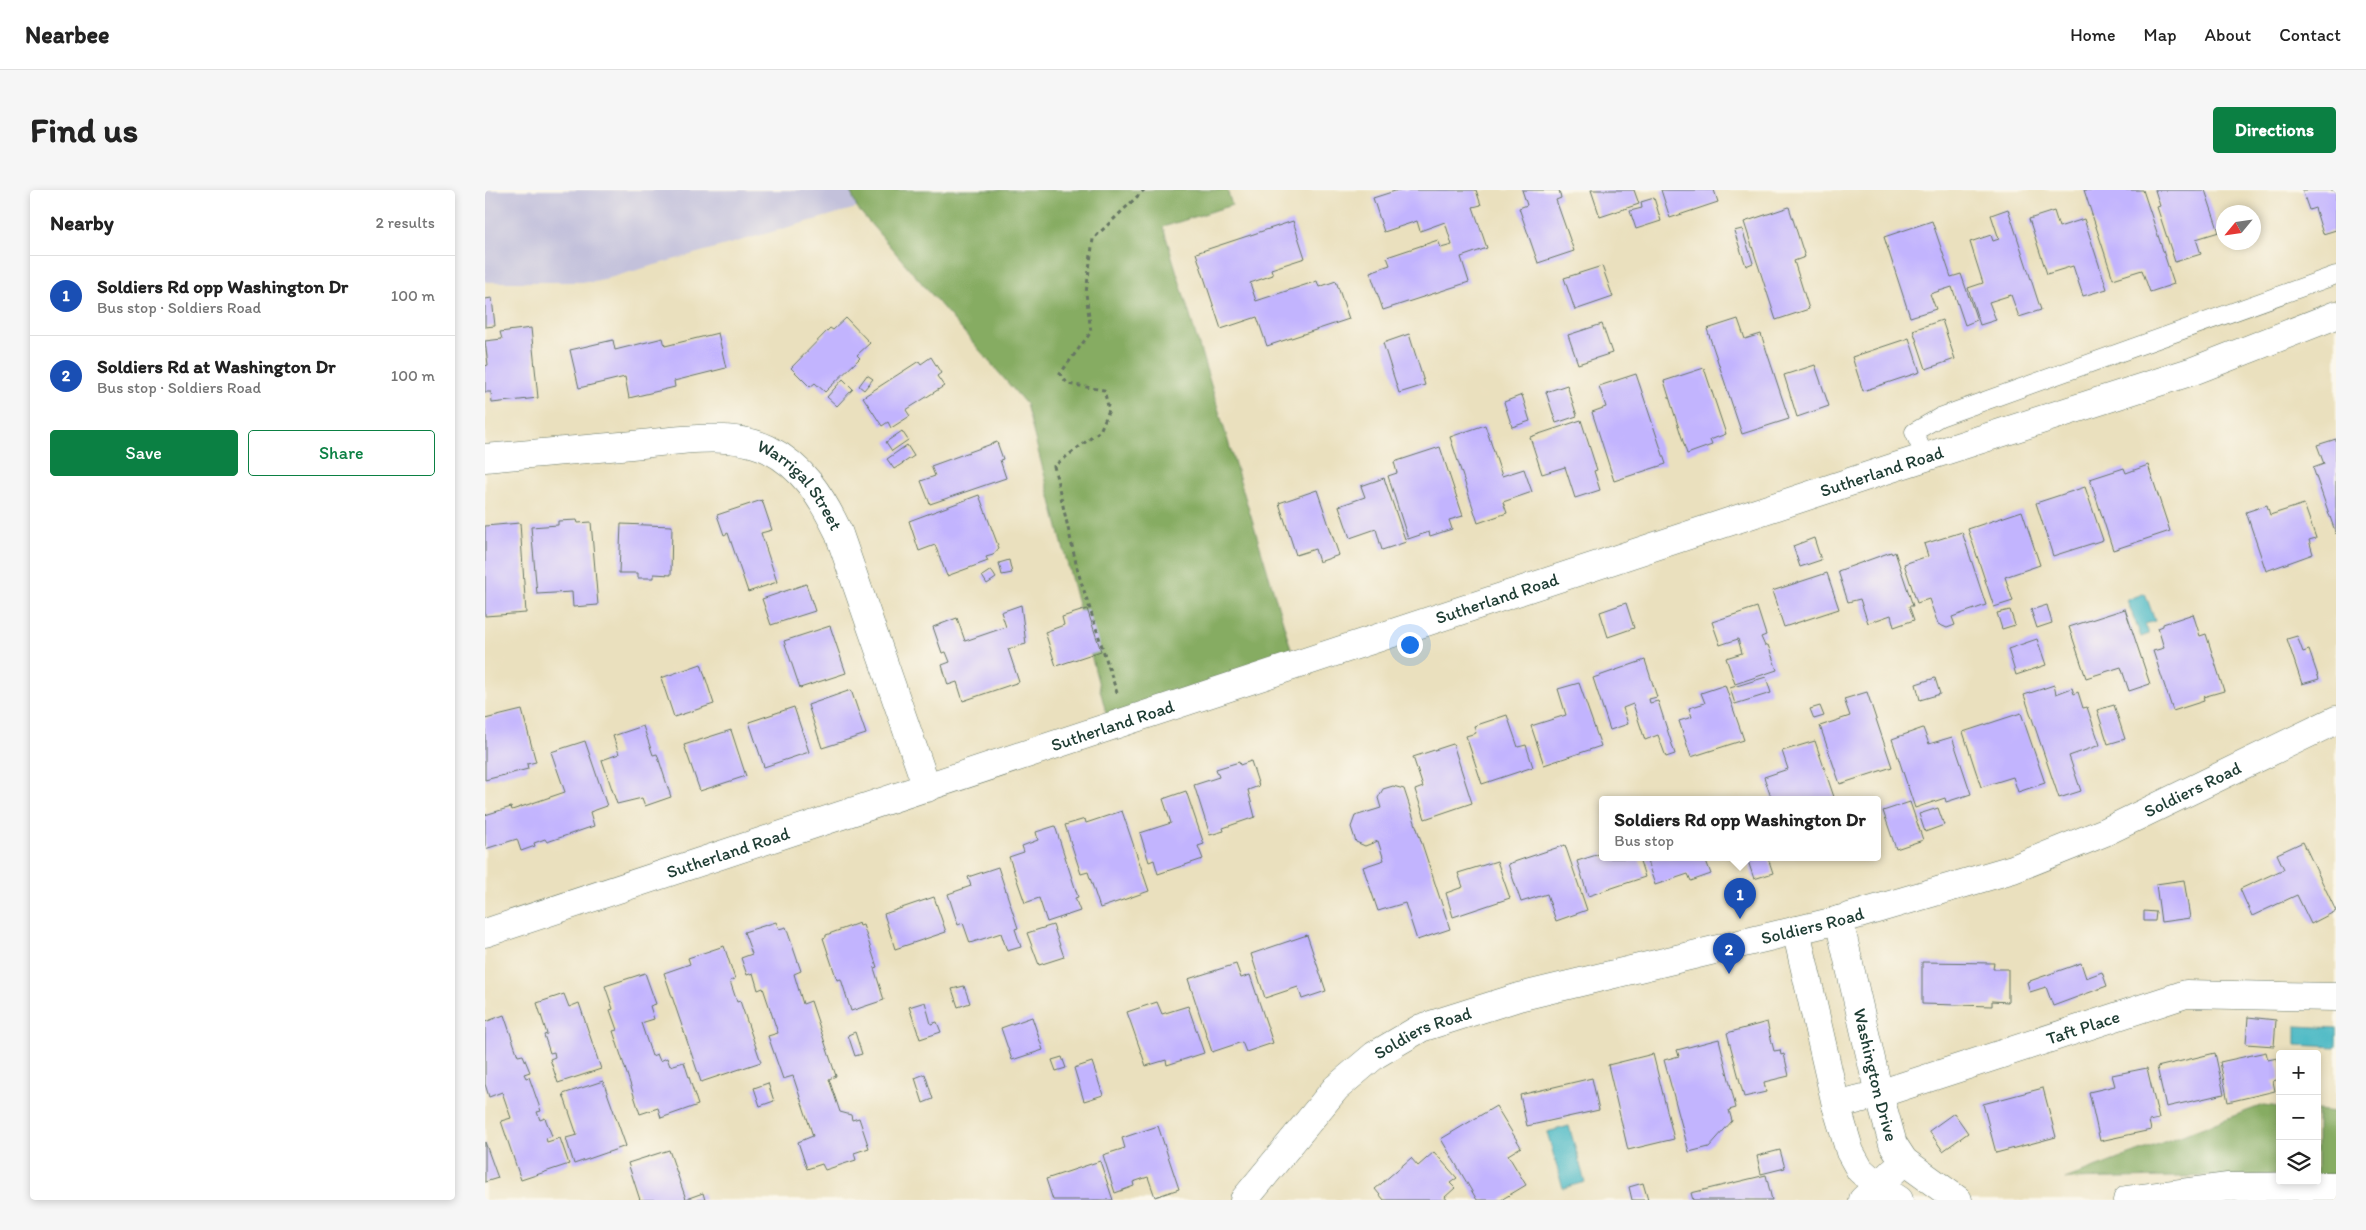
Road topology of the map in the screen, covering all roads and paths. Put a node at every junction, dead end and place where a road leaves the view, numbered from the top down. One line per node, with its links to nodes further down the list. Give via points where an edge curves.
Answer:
1 (1144, 190): 7 (path, via 1093,239 1086,293 1091,332 1060,374 1068,384 1104,390 1109,410 1100,431 1054,466 1078,572)
2 (2336, 276): 4 (lane, via 1940,417 1914,432)
3 (2336, 316): 4 (street, Sutherland Road, via 2193,371)
4 (1925, 457): 7 (street, Sutherland Road)
5 (485, 458): 8 (street, Warrigal Street, via 725,439 766,448 789,462 807,478 825,503 838,531)
6 (2336, 720): 9 (street, Soldiers Road, via 2059,852 2013,869)
7 (1126, 722): 8 (street, Sutherland Road)
8 (927, 788): 11 (street, Sutherland Road)
9 (1839, 920): 10 (street, Soldiers Road); 13 (street, Washington Drive)
10 (1796, 930): 14 (street); 18 (street, Soldiers Road, via 1519,997 1421,1028 1375,1055 1337,1088)
11 (485, 933)
12 (2336, 997): 13 (street, Taft Place, via 2186,994)
13 (1879, 1094): 14 (street, Taft Place); 15 (street, Washington Drive, via 1893,1144)
14 (1836, 1104): 17 (street, via 1850,1152)
15 (1904, 1160): 17 (street); 19 (street, Washington Drive)
16 (2336, 1186): 20 (street, via 2228,1187)
17 (1880, 1195)
18 (1244, 1200)
19 (1958, 1200)
20 (2127, 1200)

